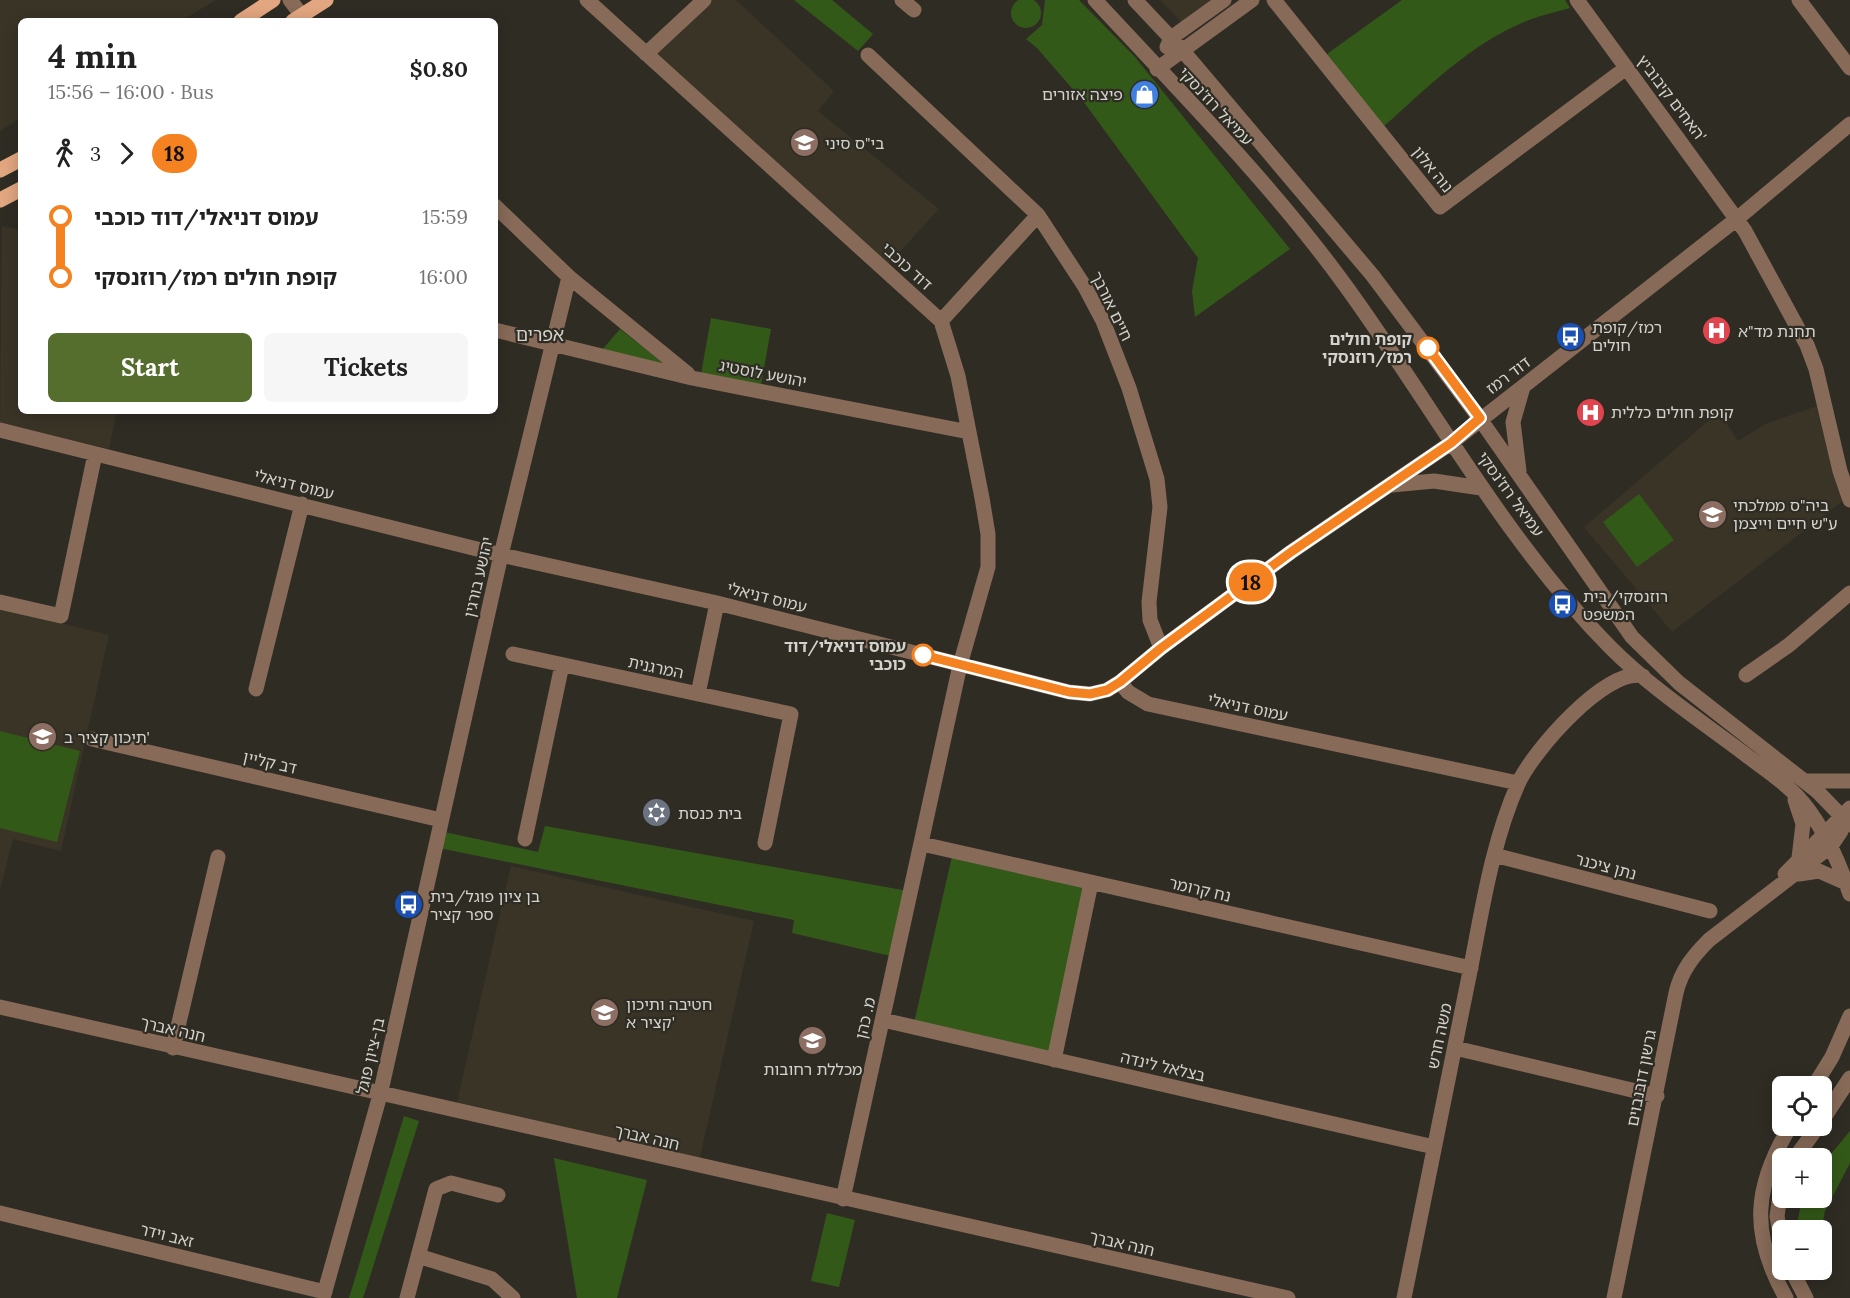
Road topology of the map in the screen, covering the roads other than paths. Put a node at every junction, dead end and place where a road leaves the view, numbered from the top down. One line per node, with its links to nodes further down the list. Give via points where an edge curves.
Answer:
1 (273, 0): 13 (main road)
2 (290, 0): 14 (street)
3 (326, 0): 15 (main road)
4 (587, 0): 18 (street, דוד כוכבי)
5 (704, 0): 18 (street)
6 (1095, 0): 22 (street, עמיאל רוז'נסקי)
7 (1136, 0): 16 (street, עמיאל רוז'נסקי)
8 (1224, 0): 16 (street)
9 (1252, 0): 17 (street)
10 (1274, 0): 20 (street, נוה אלון, via 1440,207)
11 (1576, 0): 20 (street, האחים קיבוביץ')
12 (1798, 0): 21 (street)
13 (246, 18)
14 (299, 18)
15 (301, 18)
16 (1171, 38): 17 (street, עמיאל רוז'נסקי); 22 (street)
17 (1182, 51): 22 (street); 37 (street, עמיאל רוז'נסקי, via 1373,276)
18 (646, 54): 32 (street, דוד כוכבי)
19 (868, 55): 29 (street, חיים אורבך)
20 (1626, 68): 30 (street, האחים קיבוביץ')
21 (1850, 68)
22 (1157, 69): 40 (street, עמיאל רוז'נסקי, via 1248,166 1344,282)
23 (1850, 124): 30 (street, דוד רמז)
24 (18, 161): 25 (main road)
25 (0, 170)
26 (18, 191): 27 (main road)
27 (0, 200)
28 (498, 209): 31 (street)
29 (1038, 215): 32 (street); 51 (street, חיים אורבך, via 1103,321 1152,455 1160,507 1149,602 1150,620)
30 (1738, 218): 36 (street, דוד רמז); 45 (street, האחים קיבוביץ', via 1813,361)
31 (569, 277): 34 (street, יהושע בורגין); 35 (street)
32 (941, 321): 39 (street, דוד כוכבי)
33 (498, 331): 34 (street, יהושע לוסטיג)
34 (552, 343): 35 (street, יהושע לוסטיג); 47 (street, יהושע בורגין)
35 (692, 378): 39 (street, יהושע לוסטיג)
36 (1523, 387): 37 (street, דוד רמז); 42 (street, via 1513,422)
37 (1480, 418): 40 (street, דוד רמז); 42 (street, עמיאל רוז'נסקי)
38 (0, 430): 41 (street, עמוס דניאלי)
39 (969, 432): 55 (street, דוד כוכבי, via 988,534 988,567)
40 (1451, 443): 43 (street, דוד רמז); 44 (street, עמיאל רוז'נסקי)
41 (95, 454): 46 (street, עמוס דניאלי); 49 (street, via 62,616)
42 (1520, 474): 63 (street, עמיאל רוז'נסקי, via 1632,637 1679,683)
43 (1389, 485): 44 (street, via 1434,480); 51 (street, דוד רמז)
44 (1481, 488): 52 (street, עמיאל רוז'נסקי)
45 (1850, 500)
46 (302, 504): 47 (street, עמוס דניאלי); 60 (street)
47 (501, 555): 50 (street, עמוס דניאלי); 68 (street, יהושע בורגין)
48 (1850, 593): 56 (street, via 1789,645)
49 (0, 602)
50 (717, 603): 55 (street, עמוס דניאלי); 61 (street)
51 (1161, 648): 58 (street, דוד רמז)
52 (1612, 648): 57 (street, עמיאל רוז'נסקי); 59 (street, via 1615,667)
53 (513, 654): 54 (street, המרגנית)
54 (562, 665): 61 (street, המרגנית); 69 (street)
55 (960, 665): 58 (street, עמוס דניאלי, via 1069,692 1090,694); 72 (street, מ. כהן)
56 (1746, 675)
57 (1643, 676): 59 (street, via 1628,676); 66 (street, עמיאל רוז'נסקי)
58 (1120, 682): 65 (street, עמוס דניאלי, via 1128,693 1148,704)
59 (1607, 684): 65 (street, via 1570,718)
60 (256, 689)
61 (698, 694): 71 (street, המרגנית, via 791,714)
62 (92, 739): 68 (street, דב קליין)
63 (1805, 781): 64 (street); 67 (street, עמיאל רוז'נסקי)
64 (1850, 781)
65 (1518, 783): 73 (street, משה חרש)
66 (1783, 783): 70 (street, עמיאל רוז'נסקי, via 1798,797); 75 (street, via 1801,815)
67 (1848, 816): 70 (street)
68 (441, 820): 91 (street, בן-ציון פוגל)
69 (525, 839)
70 (1827, 839): 75 (street, גרשון דובנבוים); 76 (street, גרשון דובנבוים); 78 (street, עמיאל רוז'נסקי)
71 (765, 843)
72 (922, 844): 77 (street, נח קרומר); 84 (street, מ. כהן)
73 (1494, 855): 80 (street, נתן ציכנר); 81 (street, משה חרש)
74 (218, 857): 85 (street)
75 (1799, 858): 79 (street, גרשון דובנבוים)
76 (1796, 875): 78 (street, via 1819,871); 79 (street, גרשון דובנבוים)
77 (1091, 883): 81 (street, נח קרומר); 87 (street)
78 (1848, 889)
79 (1762, 899): 92 (street, גרשון דובנבוים, via 1709,940 1683,972)
80 (1710, 911)
81 (1471, 968): 86 (street, משה חרש)
82 (0, 1007): 85 (street, חנה אברך)
83 (1850, 1016): 88 (street)
84 (883, 1020): 87 (street, בצלאל לינדה); 97 (street, מ. כהן)
85 (173, 1048): 91 (street, חנה אברך)
86 (1455, 1048): 92 (street); 95 (street, משה חרש)
87 (1054, 1060): 95 (street, בצלאל לינדה)
88 (1820, 1076)
89 (1850, 1078): 93 (street)
90 (1850, 1089): 93 (street)
91 (380, 1095): 97 (street, חנה אברך); 101 (street, בן-ציון פוגל)
92 (1657, 1096): 106 (street, גרשון דובנבוים)
93 (1833, 1105)
94 (1785, 1136): 107 (street, via 1772,1161 1760,1207 1764,1249)
95 (1434, 1147): 105 (street, משה חרש)
96 (498, 1195): 99 (street, via 451,1183 439,1186)
97 (843, 1199): 104 (street, חנה אברך)
98 (0, 1213): 101 (street, זאב וידר)
99 (418, 1256): 102 (street); 103 (street, via 492,1279)
100 (1797, 1280): 108 (street)
101 (324, 1295)
102 (407, 1298)
103 (513, 1298)
104 (1288, 1298)
105 (1404, 1298)
106 (1614, 1298)
107 (1786, 1298)
108 (1806, 1298)

